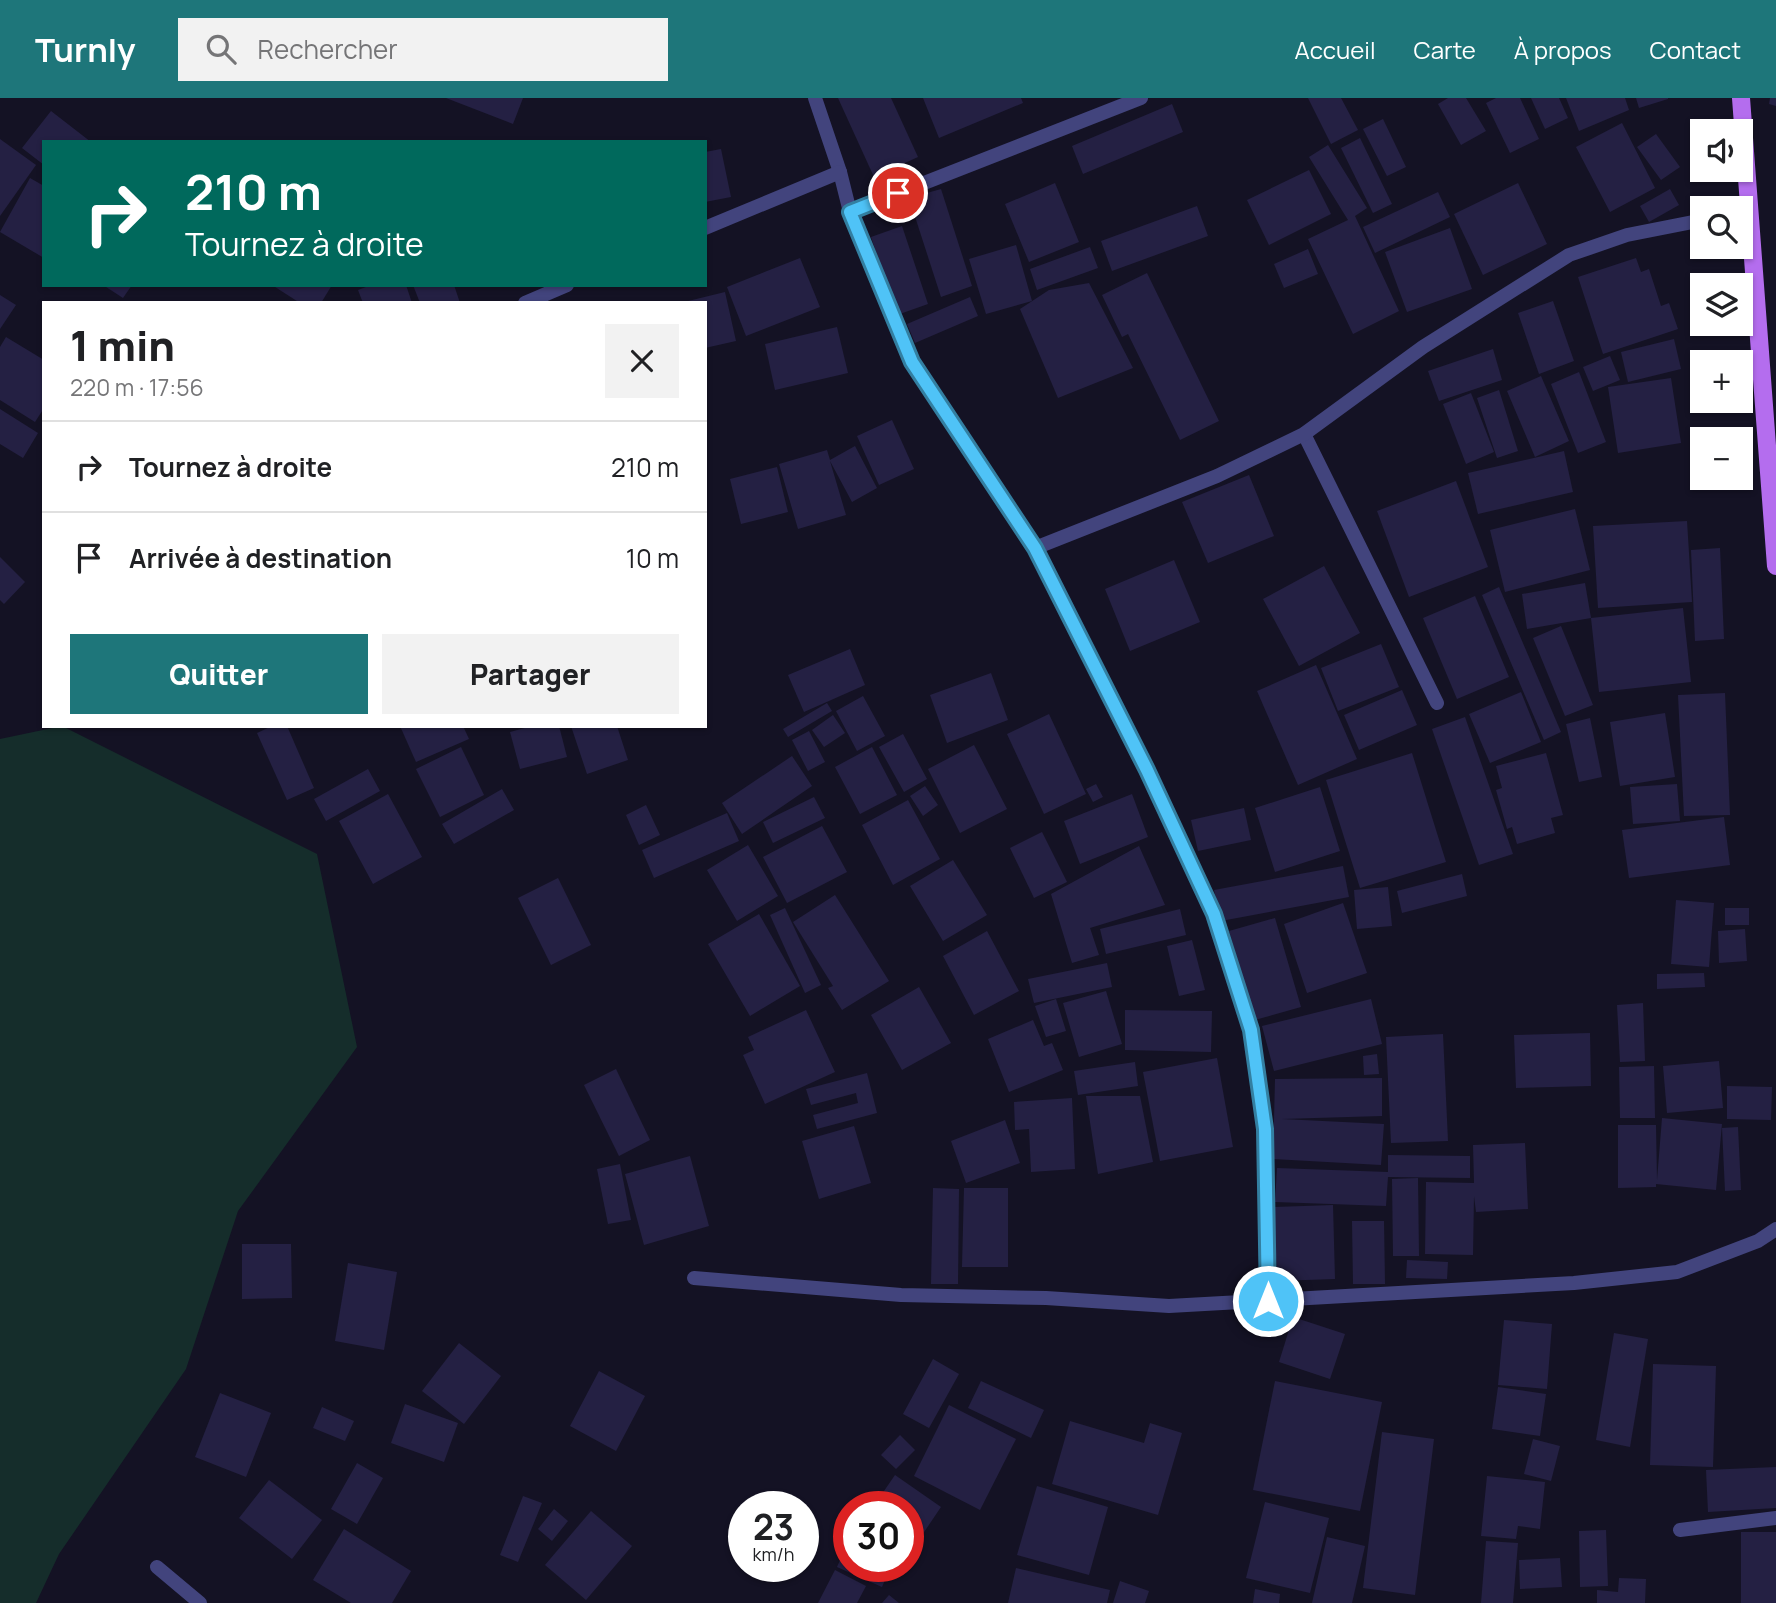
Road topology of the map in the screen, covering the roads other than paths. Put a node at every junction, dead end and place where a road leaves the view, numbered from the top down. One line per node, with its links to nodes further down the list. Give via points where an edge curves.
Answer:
1 (815, 98): 4 (street)
2 (1141, 98): 6 (street)
3 (1741, 98): 5 (main road)
4 (841, 172): 6 (street); 8 (street)
5 (1744, 196)
6 (850, 212): 13 (street, via 912,362)
7 (1690, 223): 12 (street, via 1627,235 1569,255 1423,347)
8 (707, 227)
9 (1749, 259): 14 (main road)
10 (563, 287): 11 (street)
11 (530, 301)
12 (1304, 434): 13 (street, via 1216,476); 15 (street)
13 (1035, 548): 18 (street, via 1214,914 1251,1030 1265,1129)
14 (1776, 566)
15 (1437, 703)
16 (1776, 1229): 18 (street, via 1758,1241 1677,1272 1574,1283)
17 (694, 1278): 18 (street, via 901,1295 1169,1306)
18 (1268, 1301)
19 (1776, 1518): 20 (street)
20 (1679, 1530)
21 (157, 1567): 22 (street)
22 (200, 1603)

